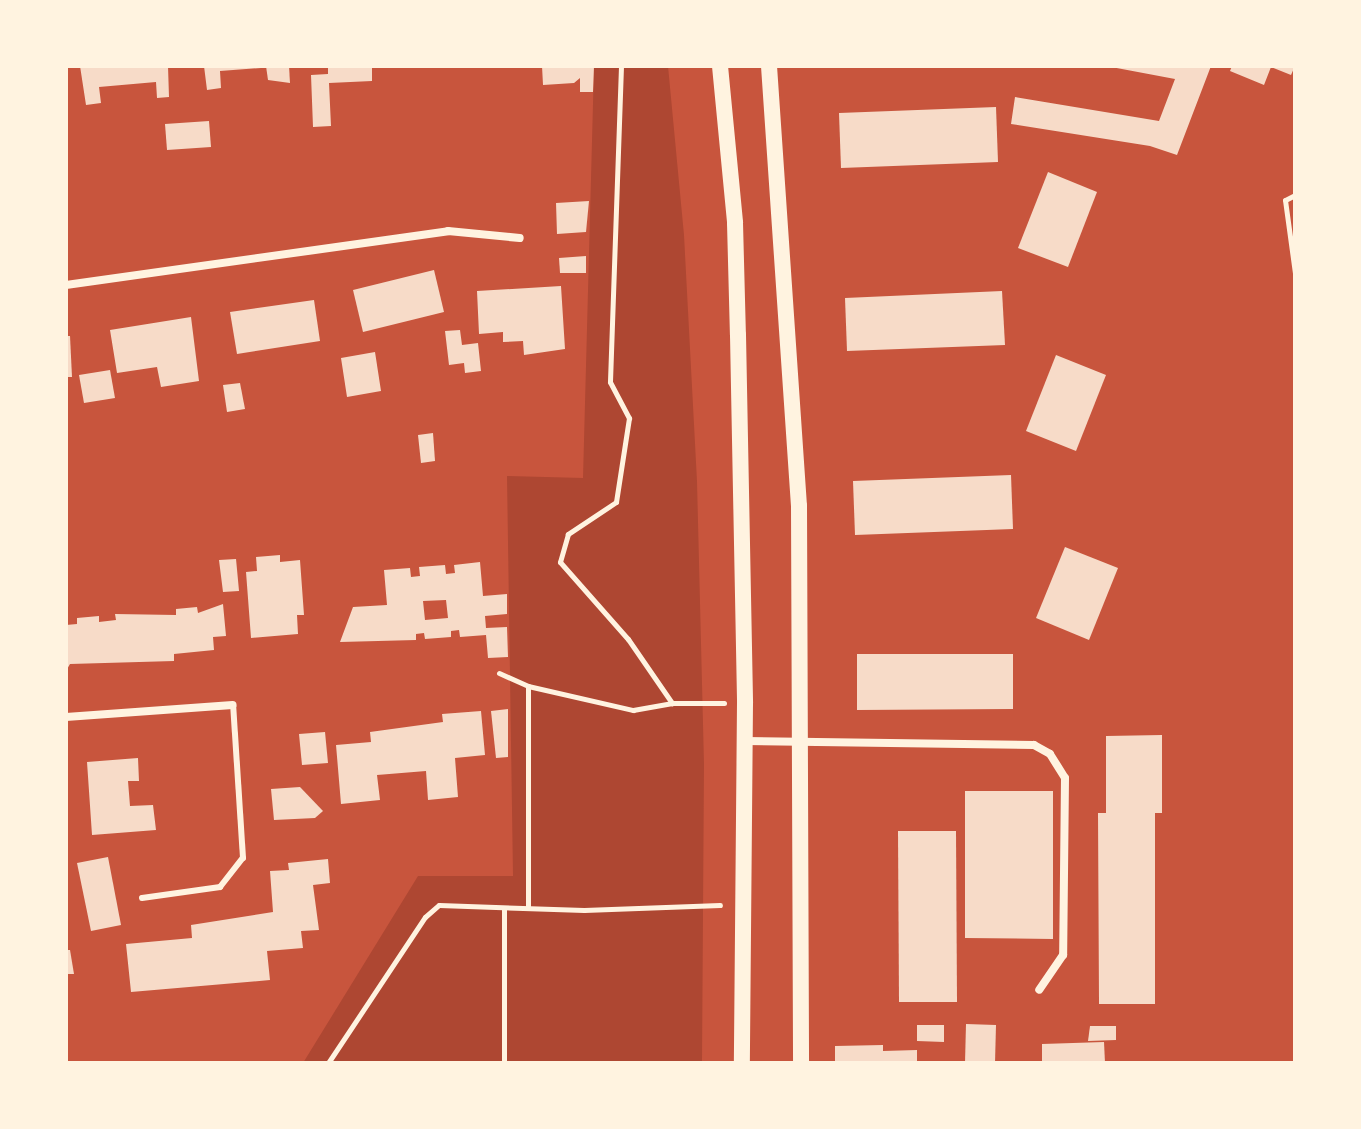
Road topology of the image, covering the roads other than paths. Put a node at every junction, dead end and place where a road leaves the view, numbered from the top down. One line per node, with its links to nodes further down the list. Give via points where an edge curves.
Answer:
1 (720, 66): 7 (main road, via 735,223)
2 (769, 66): 8 (main road, via 799,506)
3 (520, 238): 4 (street, via 448,231)
4 (66, 285)
5 (233, 705): 6 (street); 9 (lane, via 243,858 220,887)
6 (66, 717)
7 (745, 741): 8 (street); 11 (main road)
8 (798, 746): 10 (street, via 1034,745 1050,754 1065,778 1063,955); 12 (main road)
9 (142, 898)
10 (1039, 990)
11 (742, 1063)
12 (801, 1063)

